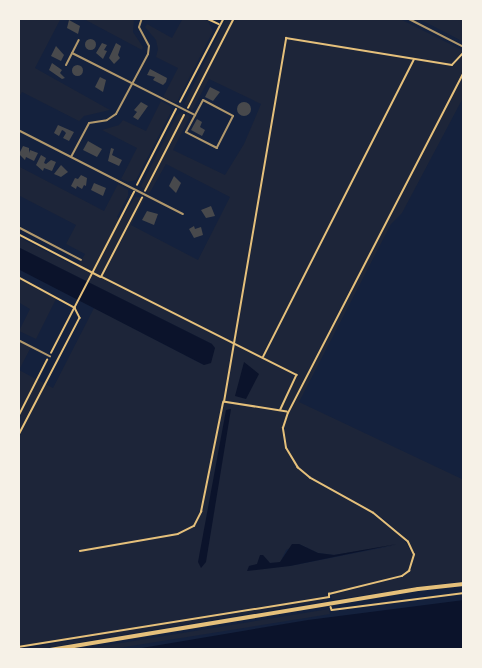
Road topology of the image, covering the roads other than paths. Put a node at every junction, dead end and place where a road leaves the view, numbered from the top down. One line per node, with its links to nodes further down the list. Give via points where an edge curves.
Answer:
1 (142, 18): 7 (street, via 139,27 149,50)
2 (407, 18): 4 (street)
3 (79, 40): 5 (street)
4 (464, 48)
5 (72, 53): 6 (street); 7 (street)
6 (66, 65)
7 (132, 83): 8 (street); 10 (street, via 113,118 89,123)
8 (195, 115): 8 (street, via 186,132 217,148 233,116 203,100)
9 (18, 130): 10 (street)
10 (71, 157): 11 (street)
11 (183, 214)
12 (18, 227): 13 (street)
13 (81, 260)
14 (18, 340): 15 (street)
15 (50, 356)
16 (464, 584): 17 (main road)
17 (50, 650)

